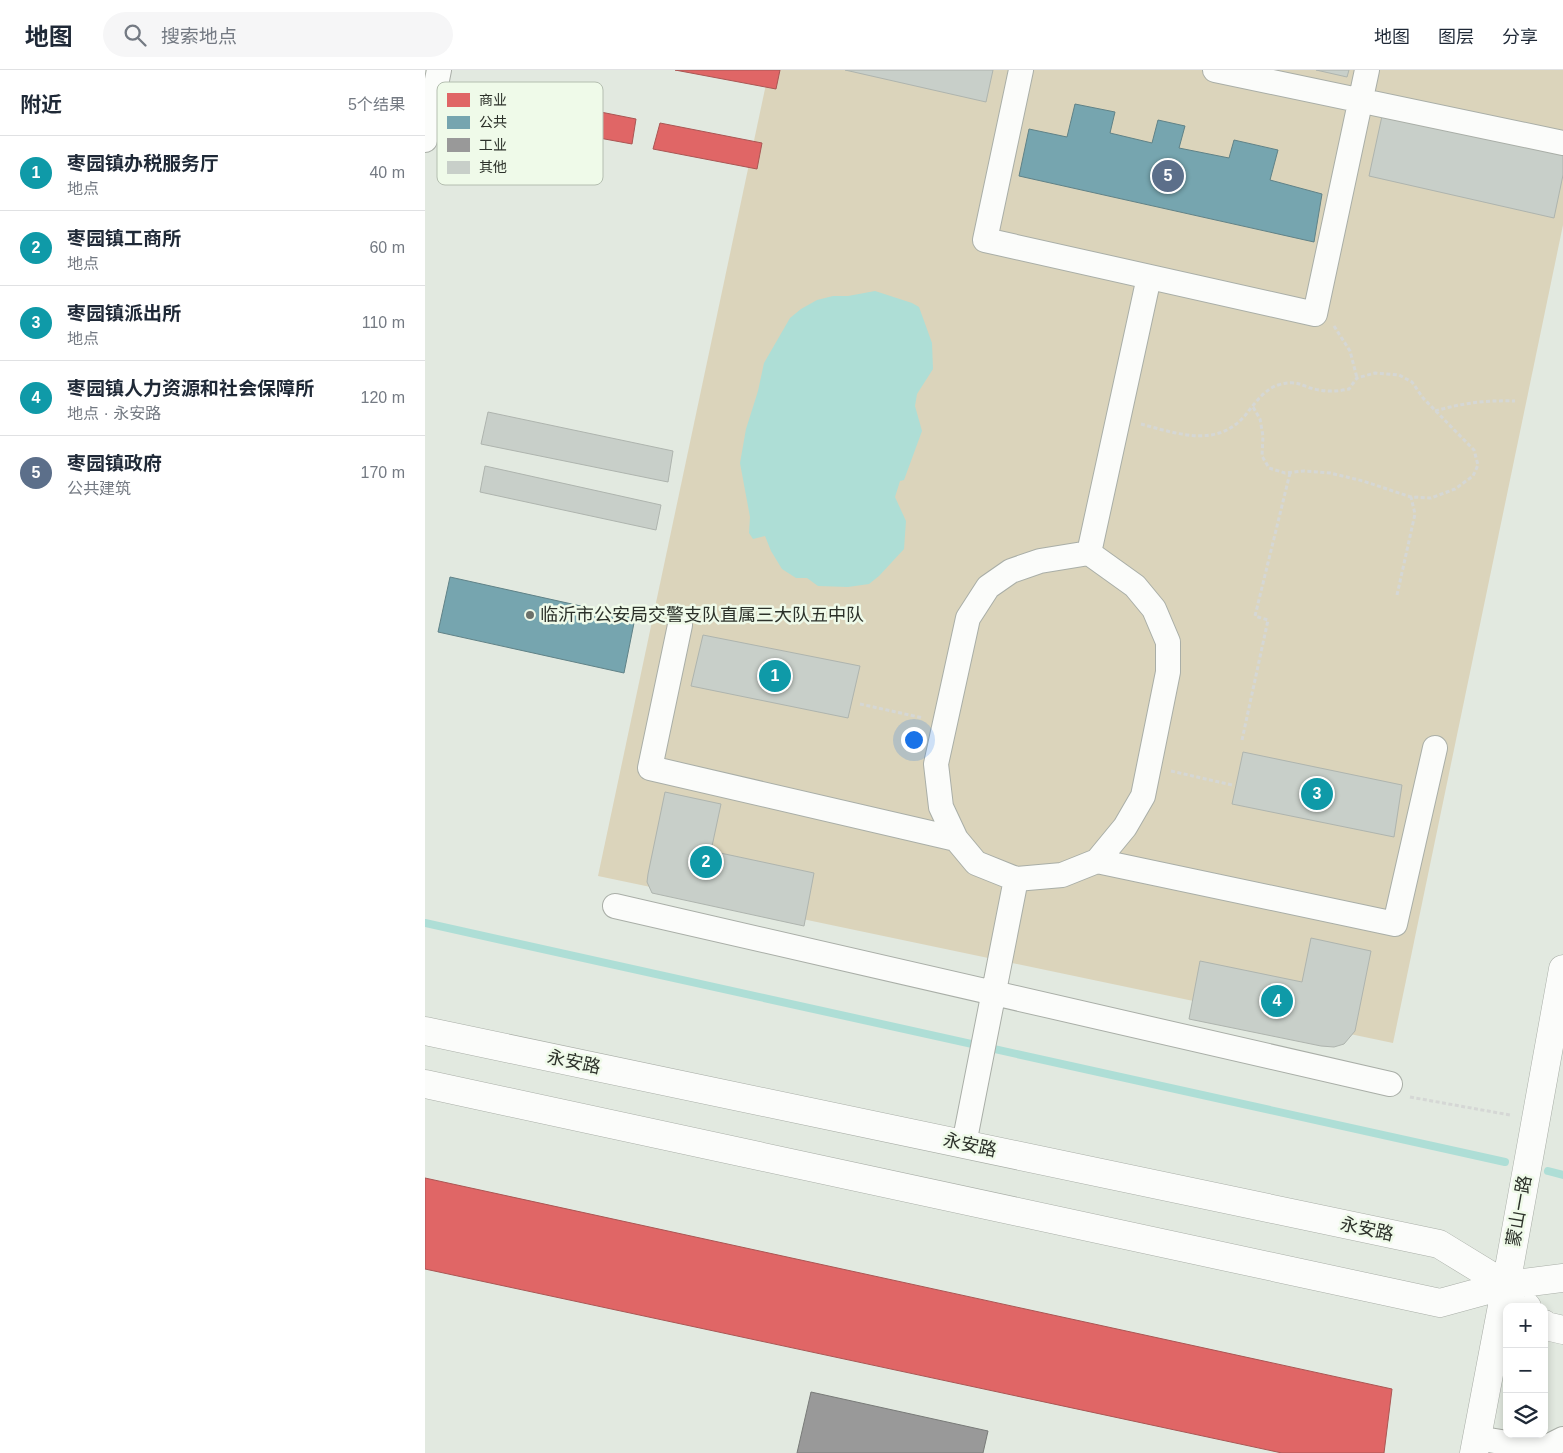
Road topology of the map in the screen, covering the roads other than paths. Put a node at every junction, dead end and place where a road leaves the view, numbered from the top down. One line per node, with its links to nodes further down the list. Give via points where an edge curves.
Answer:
1 (439, 70): 6 (street)
2 (1021, 70): 8 (street, via 985,240)
3 (1215, 70): 5 (street)
4 (1367, 70): 5 (street)
5 (1360, 101): 7 (street); 8 (street, via 1315,314)
6 (425, 140)
7 (1563, 143)
8 (1149, 276): 9 (street)
9 (1089, 553): 12 (street, via 1040,561 1011,570 988,587 967,618 936,764 941,807); 13 (street, via 1135,586 1154,609 1167,642 1167,672 1143,796 1125,827)
10 (680, 625): 12 (street, via 650,768)
11 (1435, 748): 13 (street, via 1395,924)
12 (956, 839): 14 (street, via 976,863)
13 (1097, 861): 14 (street, via 1062,875)
14 (1016, 879): 17 (street)
15 (615, 906): 17 (street)
16 (1563, 969): 23 (main road, 蒙山一路)
17 (993, 993): 20 (street); 21 (street)
18 (425, 1031): 21 (main road, 永安路)
19 (425, 1084): 23 (main road, via 1440,1303)
20 (1390, 1084)
21 (964, 1144): 23 (main road, 永安路, via 1439,1244)
22 (1563, 1278): 23 (main road)
23 (1506, 1285): 24 (main road, 永安路); 27 (main road, 蒙山一路)
24 (1523, 1303)
25 (1548, 1326): 26 (main road)
26 (1563, 1330)
27 (1475, 1446): 28 (street)
28 (1549, 1447)

